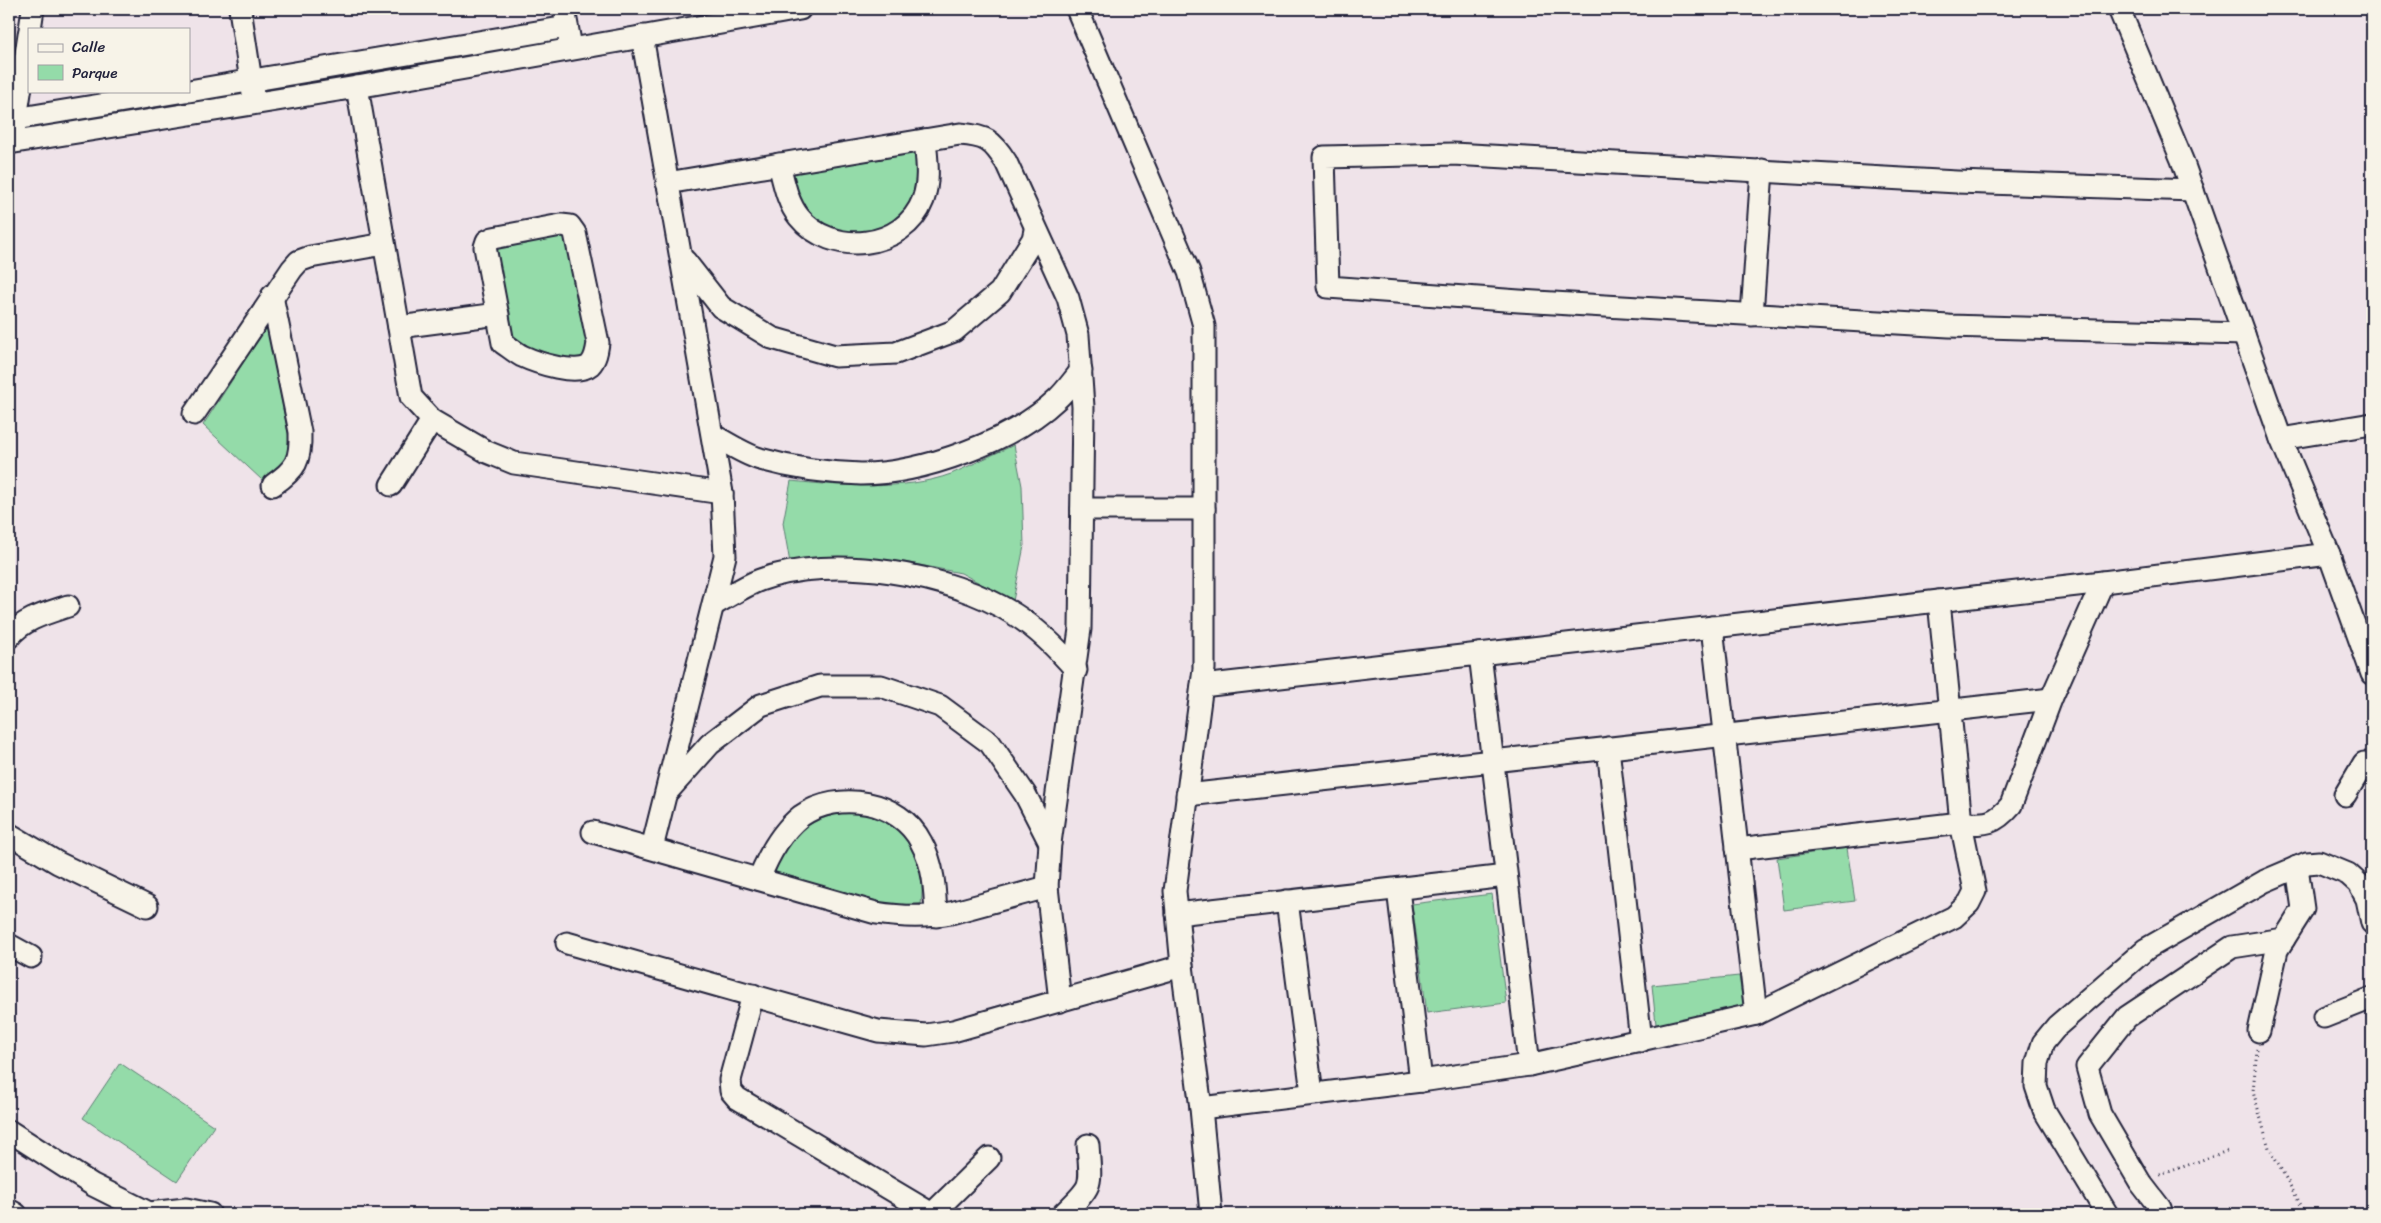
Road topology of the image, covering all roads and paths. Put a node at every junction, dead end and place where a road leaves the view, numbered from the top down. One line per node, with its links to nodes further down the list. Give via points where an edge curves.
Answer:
1 (32, 9): 7 (street)
2 (240, 9): 11 (street)
3 (800, 9): 8 (street)
4 (1077, 9): 41 (street, via 1189,272 1204,326)
5 (2119, 9): 22 (street)
6 (566, 18): 10 (street); 11 (street)
7 (30, 28)
8 (642, 36): 10 (street); 21 (street)
9 (28, 39): 16 (street)
10 (571, 49): 12 (street)
11 (251, 80): 13 (street); 15 (street)
12 (357, 87): 15 (street); 24 (street)
13 (190, 90)
14 (181, 92): 16 (street)
15 (255, 104): 18 (street)
16 (12, 120): 18 (street)
17 (925, 140): 19 (street); 19 (street, via 928,178 922,202 908,222 888,237 865,244 840,243 817,233 799,218 787,197); 23 (street, via 960,134 980,135 995,144)
18 (11, 143)
19 (779, 164): 21 (street)
20 (1762, 170): 22 (street, via 1957,182); 28 (street); 28 (street, via 1453,154 1324,157 1328,287)
21 (668, 183): 25 (street)
22 (2193, 190): 30 (street)
23 (1035, 230): 25 (street, via 1033,239 1000,292 954,331 896,353 835,356 772,338 721,307); 31 (street, via 1068,298 1078,335)
24 (384, 244): 26 (street, via 299,261); 29 (street)
25 (681, 255): 35 (street)
26 (272, 296): 32 (street); 37 (street, via 300,432 300,454 291,472)
27 (498, 314): 27 (street, via 485,247 487,241 561,225 570,226 575,233 598,343 591,364 578,370 546,365 521,356 503,343); 29 (street)
28 (1752, 315): 30 (street, via 1949,326)
29 (399, 327): 33 (street, via 411,397)
30 (2244, 334): 36 (street)
31 (1081, 370): 35 (street, via 1056,400 1013,430 965,454 914,467 862,474 810,469 758,458); 40 (street)
32 (194, 414)
33 (432, 420): 38 (street); 39 (street, via 487,452 514,463)
34 (2372, 424): 36 (street)
35 (712, 435): 39 (street)
36 (2280, 439): 42 (street)
37 (273, 485)
38 (391, 486)
39 (722, 493): 45 (street, via 725,556)
40 (1082, 509): 41 (street); 50 (street)
41 (1204, 509): 52 (street)
42 (2329, 554): 43 (street); 51 (street)
43 (2103, 582): 44 (street); 53 (street)
44 (1938, 601): 47 (street); 54 (street)
45 (713, 605): 50 (street, via 760,580 810,570 865,568 916,575 967,591 1014,614 1054,646); 59 (street)
46 (68, 606): 48 (street, via 36,617)
47 (1712, 627): 49 (street); 55 (street)
48 (9, 637)
49 (1480, 654): 52 (street); 57 (street)
50 (1076, 670): 65 (street)
51 (2372, 674)
52 (1202, 686): 60 (street)
53 (2052, 699): 54 (street); 62 (street, via 2011,805 1999,818 1986,824)
54 (1950, 710): 55 (street); 62 (street)
55 (1724, 735): 56 (street); 67 (street)
56 (1608, 748): 57 (street); 90 (street)
57 (1492, 761): 60 (street); 69 (street)
58 (2370, 763): 61 (street)
59 (666, 793): 65 (street, via 710,744 761,705 820,686 881,686 940,706 990,743 1025,794); 66 (street)
60 (1187, 795): 76 (street, via 1175,891)
61 (2345, 795)
62 (1961, 823): 67 (street); 87 (street, via 1975,891 1969,903 1954,917)
63 (593, 832): 66 (street)
64 (9, 834): 75 (street, via 58,863)
65 (1050, 843): 72 (street)
66 (652, 848): 70 (street)
67 (1737, 849): 87 (street)
68 (2297, 867): 71 (street, via 2319,862); 79 (street, via 2303,909); 106 (street, via 2265,881 2146,949 2057,1026 2043,1043 2037,1064 2036,1086 2044,1110)
69 (1506, 876): 73 (street); 91 (street)
70 (758, 879): 77 (street, via 876,913 896,917); 77 (street, via 767,856 801,816 826,804 852,801 879,806 902,819 920,840 931,864)
71 (2368, 886): 78 (street)
72 (1047, 887): 77 (street); 86 (street)
73 (1398, 889): 74 (street); 92 (street)
74 (1287, 901): 76 (street); 93 (street)
75 (146, 906)
76 (1177, 914): 83 (street)
77 (936, 916)
78 (2372, 923)
79 (2284, 939): 89 (street, via 2277,950); 99 (street, via 2232,947 2127,1017 2087,1067 2100,1114)
80 (567, 943): 84 (street)
81 (9, 945): 82 (street)
82 (31, 957)
83 (1182, 966): 86 (street); 94 (street)
84 (753, 995): 86 (street, via 878,1031 926,1035 953,1031); 103 (street, via 730,1080 731,1091 737,1098)
85 (2372, 998): 88 (street)
86 (1060, 1001)
87 (1756, 1014): 90 (street)
88 (2324, 1017)
89 (2259, 1031): 108 (path, via 2253,1091 2269,1148)
90 (1640, 1041): 91 (street)
91 (1529, 1065): 92 (street)
92 (1421, 1081): 93 (street)
93 (1312, 1093): 94 (street)
94 (1201, 1108): 105 (street)
95 (9, 1131): 102 (street, via 93,1185 149,1213 186,1209)
96 (1088, 1145): 104 (street, via 1090,1184)
97 (2230, 1150): 99 (path)
98 (989, 1158): 103 (street)
99 (2140, 1182): 107 (street)
100 (9, 1210): 101 (street)
101 (16, 1214)
102 (210, 1214)
103 (932, 1214)
104 (1062, 1214)
105 (1211, 1214)
106 (2107, 1214)
107 (2162, 1214)
108 (2306, 1214)

